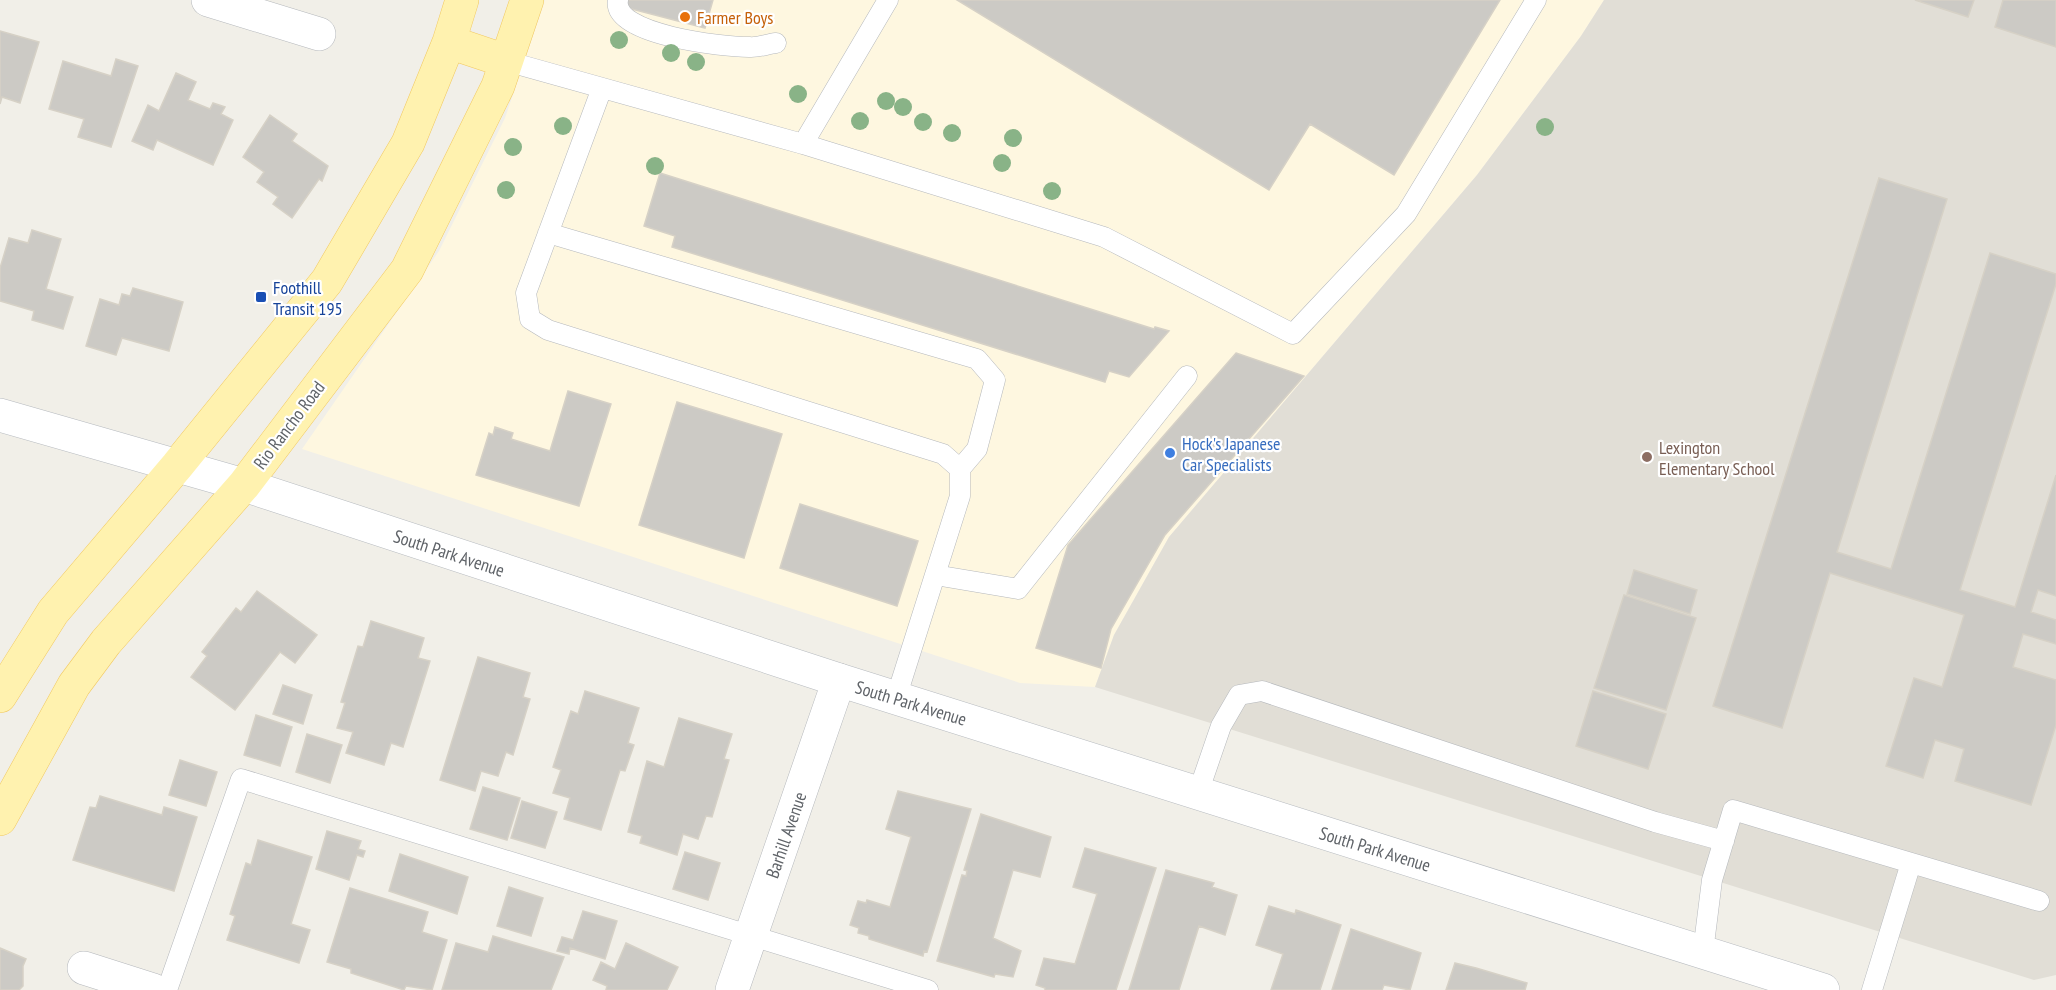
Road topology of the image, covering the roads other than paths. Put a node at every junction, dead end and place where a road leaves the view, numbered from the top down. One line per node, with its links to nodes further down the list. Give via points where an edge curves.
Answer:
1 (208, 0): 7 (street)
2 (462, 0): 8 (main road)
3 (527, 0): 10 (main road, Rio Rancho Road)
4 (618, 0): 9 (lane, via 616,6 622,16 636,25 695,43 752,48)
5 (888, 0): 12 (lane)
6 (1536, 0): 12 (lane, via 1406,214 1293,334 1104,237)
7 (319, 34)
8 (448, 42): 10 (main road); 16 (main road, via 408,143 327,281)
9 (776, 43)
10 (506, 61): 11 (lane); 18 (main road, Rio Rancho Road, via 498,86 407,270)
11 (602, 88): 12 (lane); 13 (lane)
12 (803, 144)
13 (548, 233): 17 (lane, via 526,293 530,319 559,333 943,454); 17 (lane, via 977,359 995,380 977,449)
14 (1187, 376): 19 (lane, via 1018,589)
15 (0, 415): 16 (street, South Park Avenue)
16 (177, 466): 18 (street, South Park Avenue); 21 (main road, via 53,612)
17 (960, 469): 19 (lane, via 960,496)
18 (244, 485): 20 (street, South Park Avenue); 24 (main road, Rio Rancho Road, via 106,642 81,676)
19 (935, 575): 22 (lane)
20 (839, 680): 22 (street, South Park Avenue); 28 (street, Barhill Avenue)
21 (0, 696)
22 (896, 698): 23 (street, South Park Avenue)
23 (1198, 793): 25 (lane, via 1221,726 1239,695 1262,691 1655,822); 29 (street, South Park Avenue)
24 (0, 819)
25 (1724, 841): 26 (lane, via 1733,810); 29 (lane, via 1712,880)
26 (1911, 863): 27 (lane); 36 (lane)
27 (2039, 902)
28 (751, 936): 32 (lane, via 242,779); 33 (street, Barhill Avenue); 34 (lane)
29 (1703, 952): 35 (street, South Park Avenue)
30 (84, 968): 31 (street)
31 (153, 990)
32 (167, 990)
33 (732, 990)
34 (928, 990)
35 (1823, 990)
36 (1872, 990)

